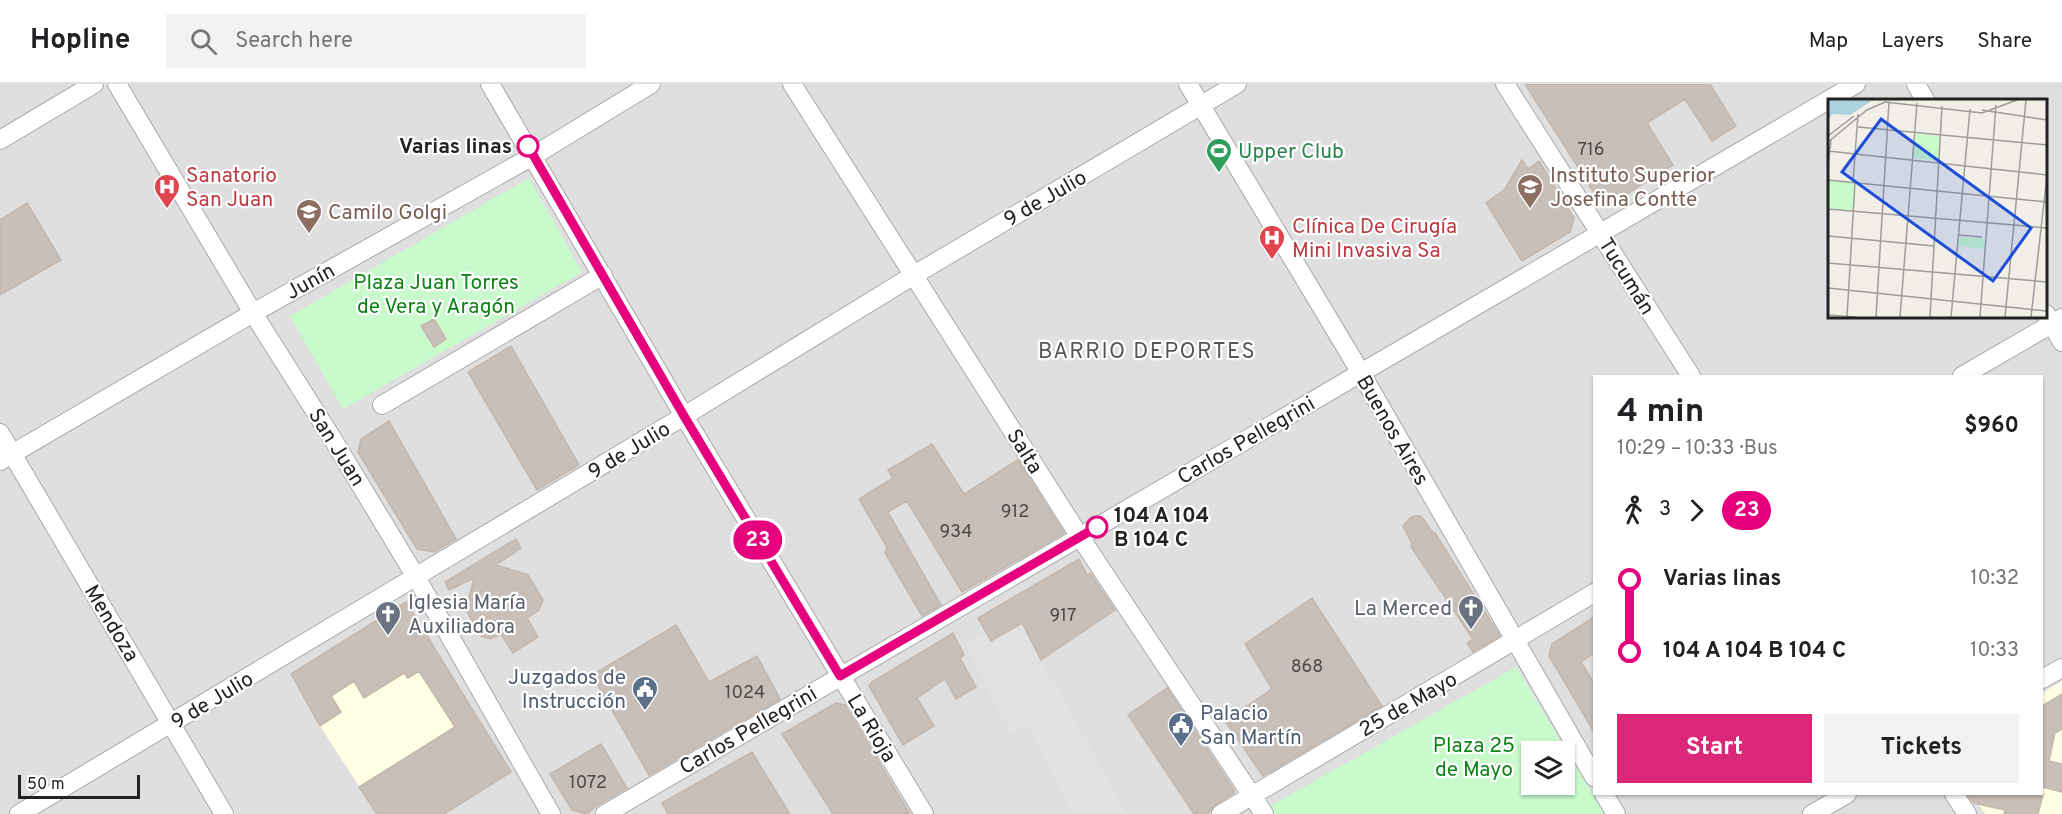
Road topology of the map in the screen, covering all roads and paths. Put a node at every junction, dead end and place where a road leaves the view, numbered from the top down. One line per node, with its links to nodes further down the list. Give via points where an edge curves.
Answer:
1 (94, 84): 15 (street)
2 (117, 84): 20 (street, San Juan)
3 (490, 84): 16 (street, La Rioja)
4 (651, 84): 16 (street, Junín)
5 (792, 84): 19 (street, Salta)
6 (1188, 84): 14 (street, Buenos Aires)
7 (1237, 84): 14 (street, 9 de Julio)
8 (1505, 84): 17 (street, Tucumán)
9 (1856, 84): 11 (street, Carlos Pellegrini)
10 (1916, 84): 12 (street)
11 (1830, 99)
12 (1924, 99)
13 (1828, 100): 17 (street, Carlos Pellegrini)
14 (1202, 105): 19 (street, 9 de Julio); 23 (street, Buenos Aires)
15 (0, 140)
16 (533, 156): 18 (street, La Rioja); 20 (street, Junín)
17 (1599, 232): 23 (street, Carlos Pellegrini); 24 (street, Tucumán)
18 (603, 275): 26 (street); 27 (street, La Rioja)
19 (914, 275): 27 (street, 9 de Julio); 30 (street, Salta)
20 (253, 314): 29 (street, Junín); 31 (street, San Juan)
21 (2053, 319): 22 (street); 25 (street)
22 (2062, 342)
23 (1360, 373): 30 (street, Carlos Pellegrini); 33 (street, Buenos Aires)
24 (1690, 375)
25 (1964, 375)
26 (382, 405)
27 (684, 416): 31 (street, 9 de Julio); 35 (street, La Rioja)
28 (0, 433): 29 (street, Mendoza)
29 (6, 457): 37 (street, Mendoza)
30 (1080, 537): 35 (street, Carlos Pellegrini); 39 (street, Salta)
31 (416, 577): 37 (street, 9 de Julio); 45 (street, San Juan)
32 (1593, 594): 33 (street, 25 de Mayo)
33 (1515, 641): 38 (street, Buenos Aires); 39 (street, 25 de Mayo)
34 (2062, 668): 36 (street)
35 (840, 676): 46 (street, Carlos Pellegrini); 47 (street, La Rioja)
36 (2043, 678)
37 (172, 724): 43 (street, 9 de Julio); 44 (street, Mendoza)
38 (1593, 775)
39 (1252, 795): 48 (street, 25 de Mayo); 49 (street, Salta)
40 (1605, 795): 50 (street)
41 (1845, 795): 51 (street)
42 (1955, 795): 52 (street)
43 (19, 814)
44 (224, 814)
45 (551, 814)
46 (605, 814)
47 (924, 814)
48 (1221, 814)
49 (1264, 814)
50 (1616, 814)
51 (1812, 814)
52 (1967, 814)

